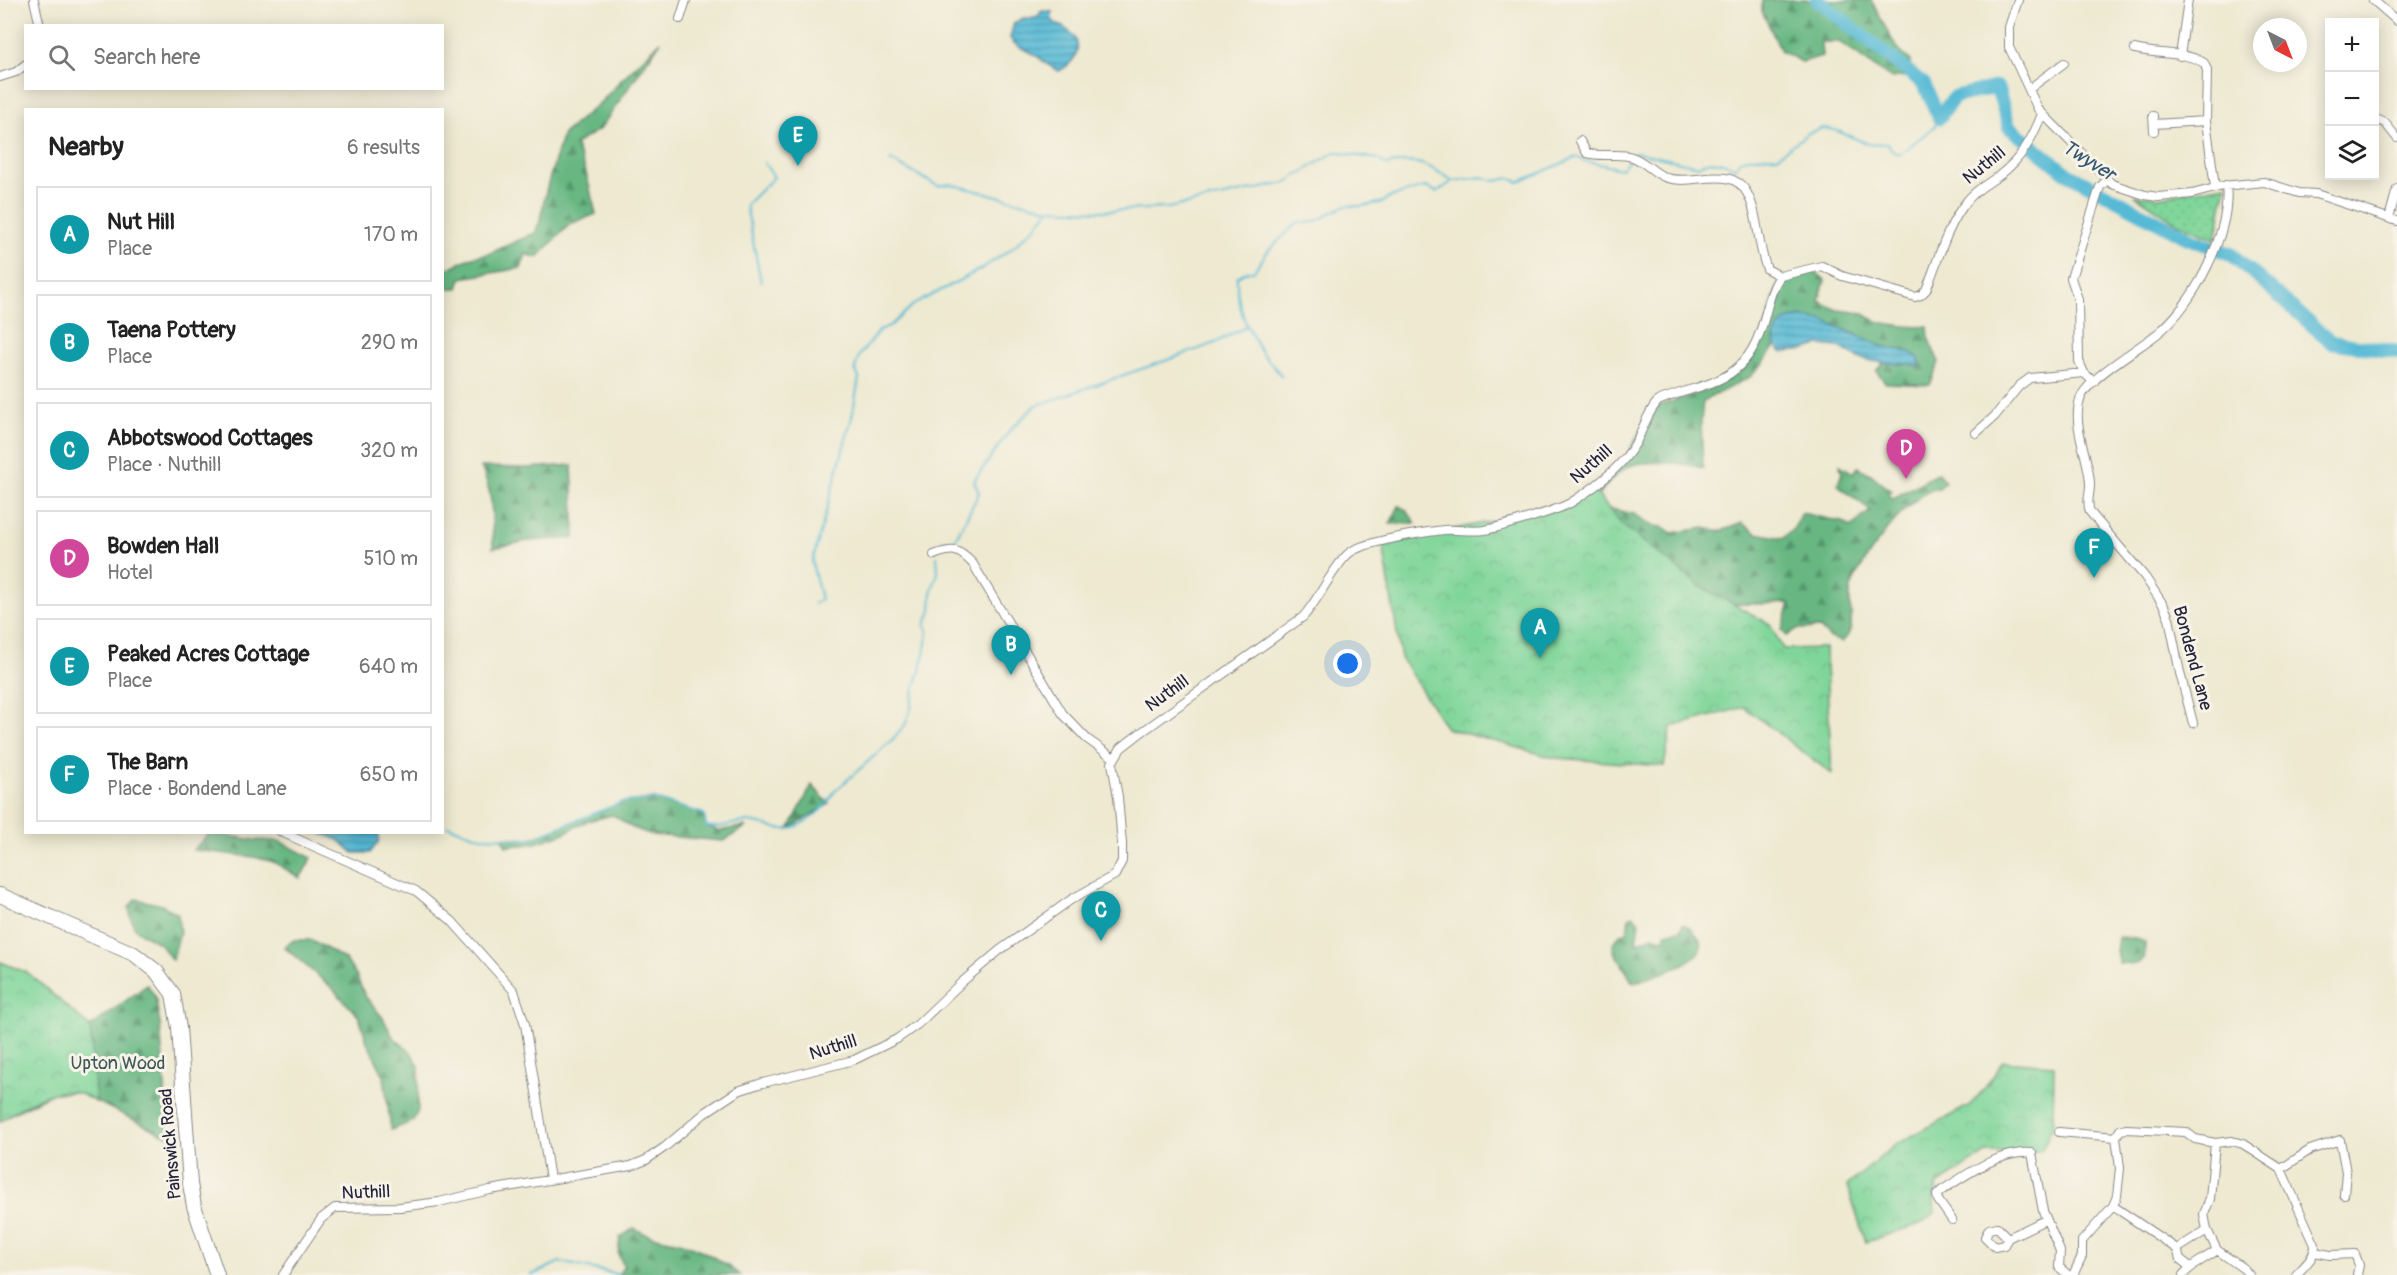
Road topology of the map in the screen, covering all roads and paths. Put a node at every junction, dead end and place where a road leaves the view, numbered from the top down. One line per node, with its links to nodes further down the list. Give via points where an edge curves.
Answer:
1 (34, 0): 8 (street)
2 (686, 0): 6 (street)
3 (2018, 0): 14 (street, via 2008,42)
4 (2188, 0): 10 (street)
5 (2373, 0): 7 (street)
6 (680, 19)
7 (2397, 21)
8 (40, 24)
9 (2134, 49): 10 (street)
10 (2180, 56): 17 (street, via 2194,57 2207,70)
11 (2064, 63): 14 (street)
12 (24, 66): 13 (street)
13 (0, 77)
14 (2030, 89): 15 (street)
15 (2042, 114): 21 (street); 26 (street, Nuthill, via 2032,140 2018,159 1965,203 1921,295 1915,297 1842,276 1822,266)
16 (2379, 120): 19 (street)
17 (2206, 121): 18 (street); 23 (street)
18 (2154, 124)
19 (2397, 138)
20 (1580, 141): 26 (street, via 1587,153 1633,157 1669,178 1728,177 1738,181 1751,202 1767,269)
21 (2107, 180): 23 (street, via 2118,187 2158,197); 27 (street, via 2100,187 2071,278 2078,299 2079,361)
22 (2226, 185): 23 (street); 25 (street, via 2264,182 2316,194); 28 (street, Bondend Lane, via 2228,200 2218,239 2194,290 2158,333)
23 (2215, 187)
24 (2397, 189): 25 (street)
25 (2393, 220)
26 (1780, 276): 32 (street, Nuthill, via 1774,284 1760,334 1743,362 1719,381 1658,400 1628,453 1592,488 1569,504 1484,530 1444,530 1357,548 1348,554 1303,617 1121,748)
27 (2084, 373): 28 (street); 29 (street, via 2030,378)
28 (2094, 382): 31 (street, Bondend Lane, via 2083,393 2078,424 2090,484 2087,504 2164,606)
29 (1976, 433)
30 (934, 555): 32 (street, via 951,549 973,564 1064,714 1087,739)
31 (2193, 723)
32 (1114, 758): 39 (street, Nuthill, via 1122,844 1120,869 999,950 918,1024 854,1060 738,1091 646,1160)
33 (286, 834): 39 (street, via 416,891 452,921 514,991 525,1024)
34 (0, 895): 50 (main road, Painswick Road, via 134,954 156,971 173,994 190,1184)
35 (2059, 1132): 36 (street)
36 (2116, 1137): 37 (street, via 2123,1129 2186,1132 2195,1139); 41 (street, via 2120,1179)
37 (2215, 1143): 38 (street, via 2243,1144); 44 (street, via 2210,1199 2204,1214)
38 (2281, 1169): 40 (street, via 2310,1150 2340,1140 2346,1172); 48 (street)
39 (550, 1179): 51 (street, Nuthill, via 439,1202 335,1208 321,1220)
40 (2344, 1195)
41 (2113, 1206): 46 (street); 52 (street, via 2082,1241 2082,1256)
42 (1952, 1220): 43 (street, via 1938,1200 1941,1191 1990,1162 2024,1152 2032,1153)
43 (2045, 1220): 45 (street); 52 (street, via 2060,1251 2059,1267)
44 (2207, 1230): 46 (street); 47 (street)
45 (2008, 1238)
46 (2177, 1249): 49 (street, via 2180,1259)
47 (2217, 1250): 49 (street); 54 (street)
48 (2315, 1252): 55 (street); 56 (street, via 2355,1254)
49 (2189, 1266): 53 (street)
50 (217, 1275)
51 (283, 1275)
52 (2071, 1275)
53 (2183, 1275)
54 (2249, 1275)
55 (2296, 1275)
56 (2357, 1275)

